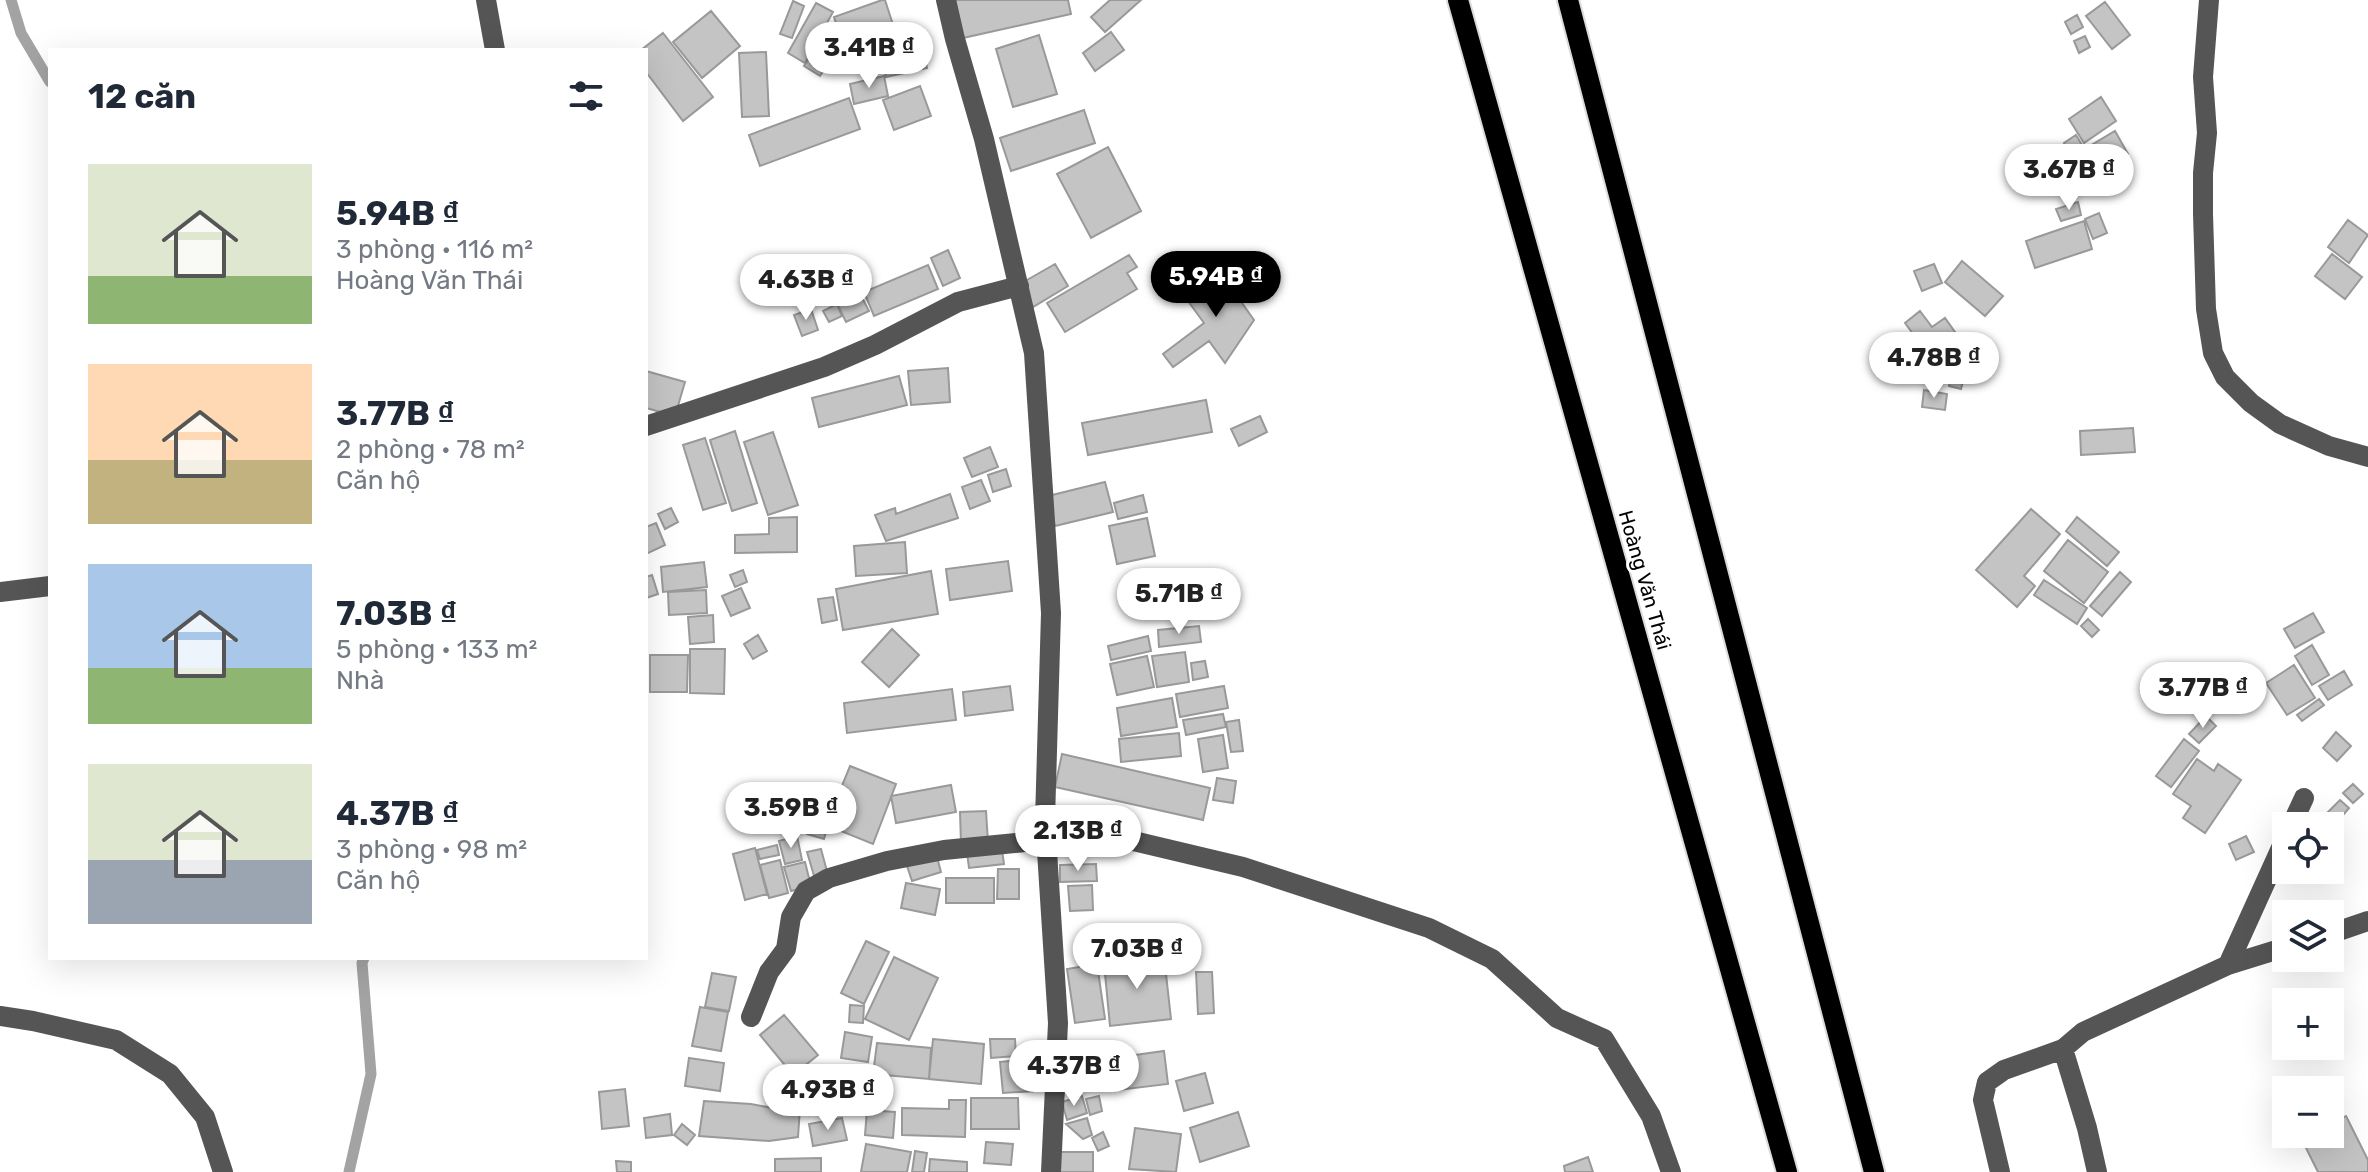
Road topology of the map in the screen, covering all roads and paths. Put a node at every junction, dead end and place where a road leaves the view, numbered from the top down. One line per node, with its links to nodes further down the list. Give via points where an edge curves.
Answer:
1 (486, 0): 6 (street)
2 (946, 0): 7 (street)
3 (1458, 0): 26 (main road, Hoàng Văn Thái)
4 (1568, 0): 27 (main road)
5 (2209, 0): 9 (street, via 2203,214 2213,353 2225,377 2280,424)
6 (495, 48)
7 (1019, 286): 8 (street, via 958,302 824,367); 14 (street, via 1034,353 1051,613)
8 (648, 425)
9 (2368, 457)
10 (48, 586): 11 (street)
11 (0, 592)
12 (2304, 798): 13 (street)
13 (2298, 812)
14 (1046, 830): 21 (street, via 887,861 829,878 806,891 791,917 786,949 769,972); 24 (street, via 1058,1023); 25 (street, via 1243,867 1429,928 1492,959 1557,1018 1604,1039 1651,1116)
15 (2272, 868): 19 (street)
16 (2368, 921): 17 (street)
17 (2344, 929)
18 (2272, 951): 19 (street)
19 (2228, 965): 22 (street, via 2083,1032)
20 (0, 1016): 23 (street, via 116,1040 170,1074 205,1117)
21 (751, 1017)
22 (2063, 1049): 28 (street, via 2004,1070 1987,1082 1983,1100); 29 (street)
23 (223, 1172)
24 (1051, 1172)
25 (1671, 1172)
26 (1787, 1172)
27 (1874, 1172)
28 (2000, 1172)
29 (2097, 1172)

